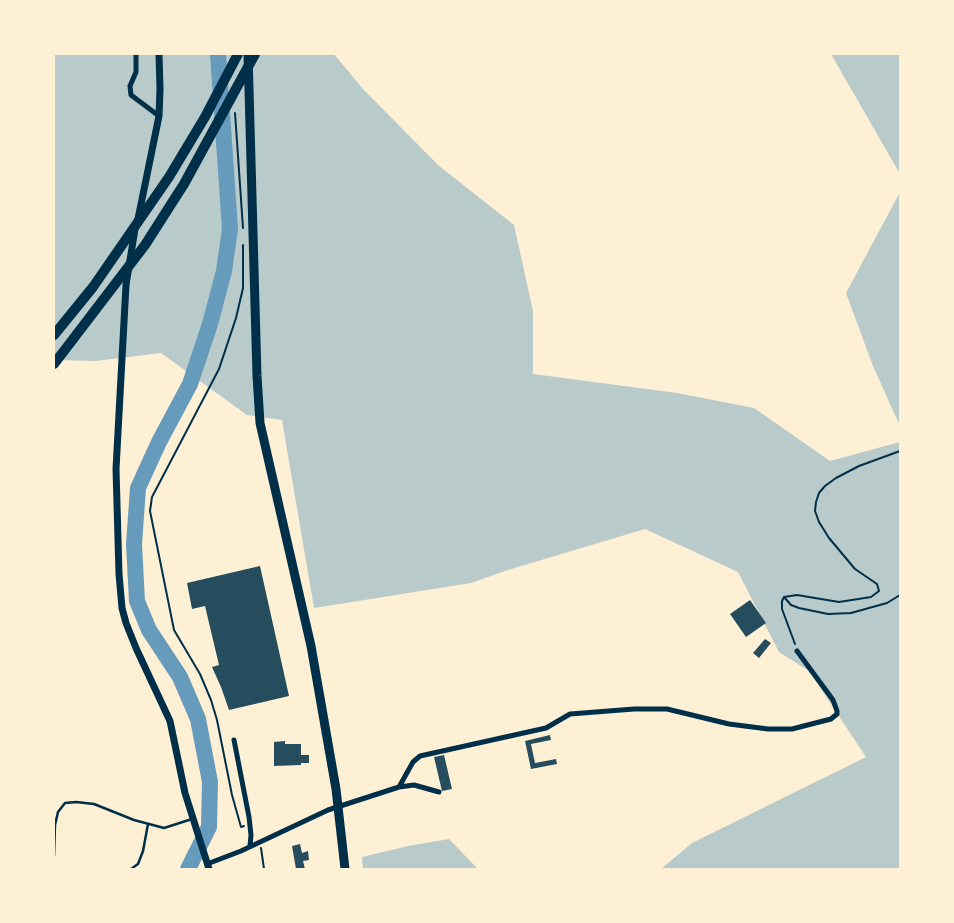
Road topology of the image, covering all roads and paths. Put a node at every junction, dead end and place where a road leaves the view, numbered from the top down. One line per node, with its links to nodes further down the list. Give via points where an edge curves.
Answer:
1 (136, 54): 7 (street, via 136,72 130,95)
2 (159, 54): 7 (street)
3 (238, 54): 10 (highway, via 168,177 93,287)
4 (248, 54): 28 (main road, via 260,423 311,646 336,789)
5 (255, 54): 11 (highway, via 184,184 144,245)
6 (234, 109): 8 (path)
7 (159, 116): 19 (street, via 126,285 116,469 119,574 126,623 170,721)
8 (244, 235)
9 (244, 243): 21 (path, via 243,288 236,318 218,369 152,497 150,511 174,630 211,700)
10 (54, 336)
11 (54, 364)
12 (900, 451): 14 (path, via 836,478 819,493 816,502 819,522 829,538 854,569 876,584 879,591 871,597 840,602 797,595)
13 (900, 595): 14 (path, via 887,603 852,613 828,614 799,608)
14 (784, 597): 15 (path, via 782,609)
15 (797, 651): 17 (street, via 833,700 838,711 831,719 768,730 667,709 634,708 570,714 546,728 420,756)
16 (234, 740): 23 (street, via 249,817)
17 (399, 787): 18 (street, via 414,785); 22 (street, via 328,810)
18 (439, 792)
19 (192, 818): 20 (lane, via 164,828); 25 (street)
20 (148, 824): 24 (lane, via 94,804 65,804 58,812 55,825); 26 (lane, via 143,851 138,864)
21 (241, 827)
22 (260, 841): 23 (street); 27 (path)
23 (250, 846): 25 (street)
24 (54, 856)
25 (207, 863)
26 (132, 869)
27 (264, 869)
28 (345, 869)

